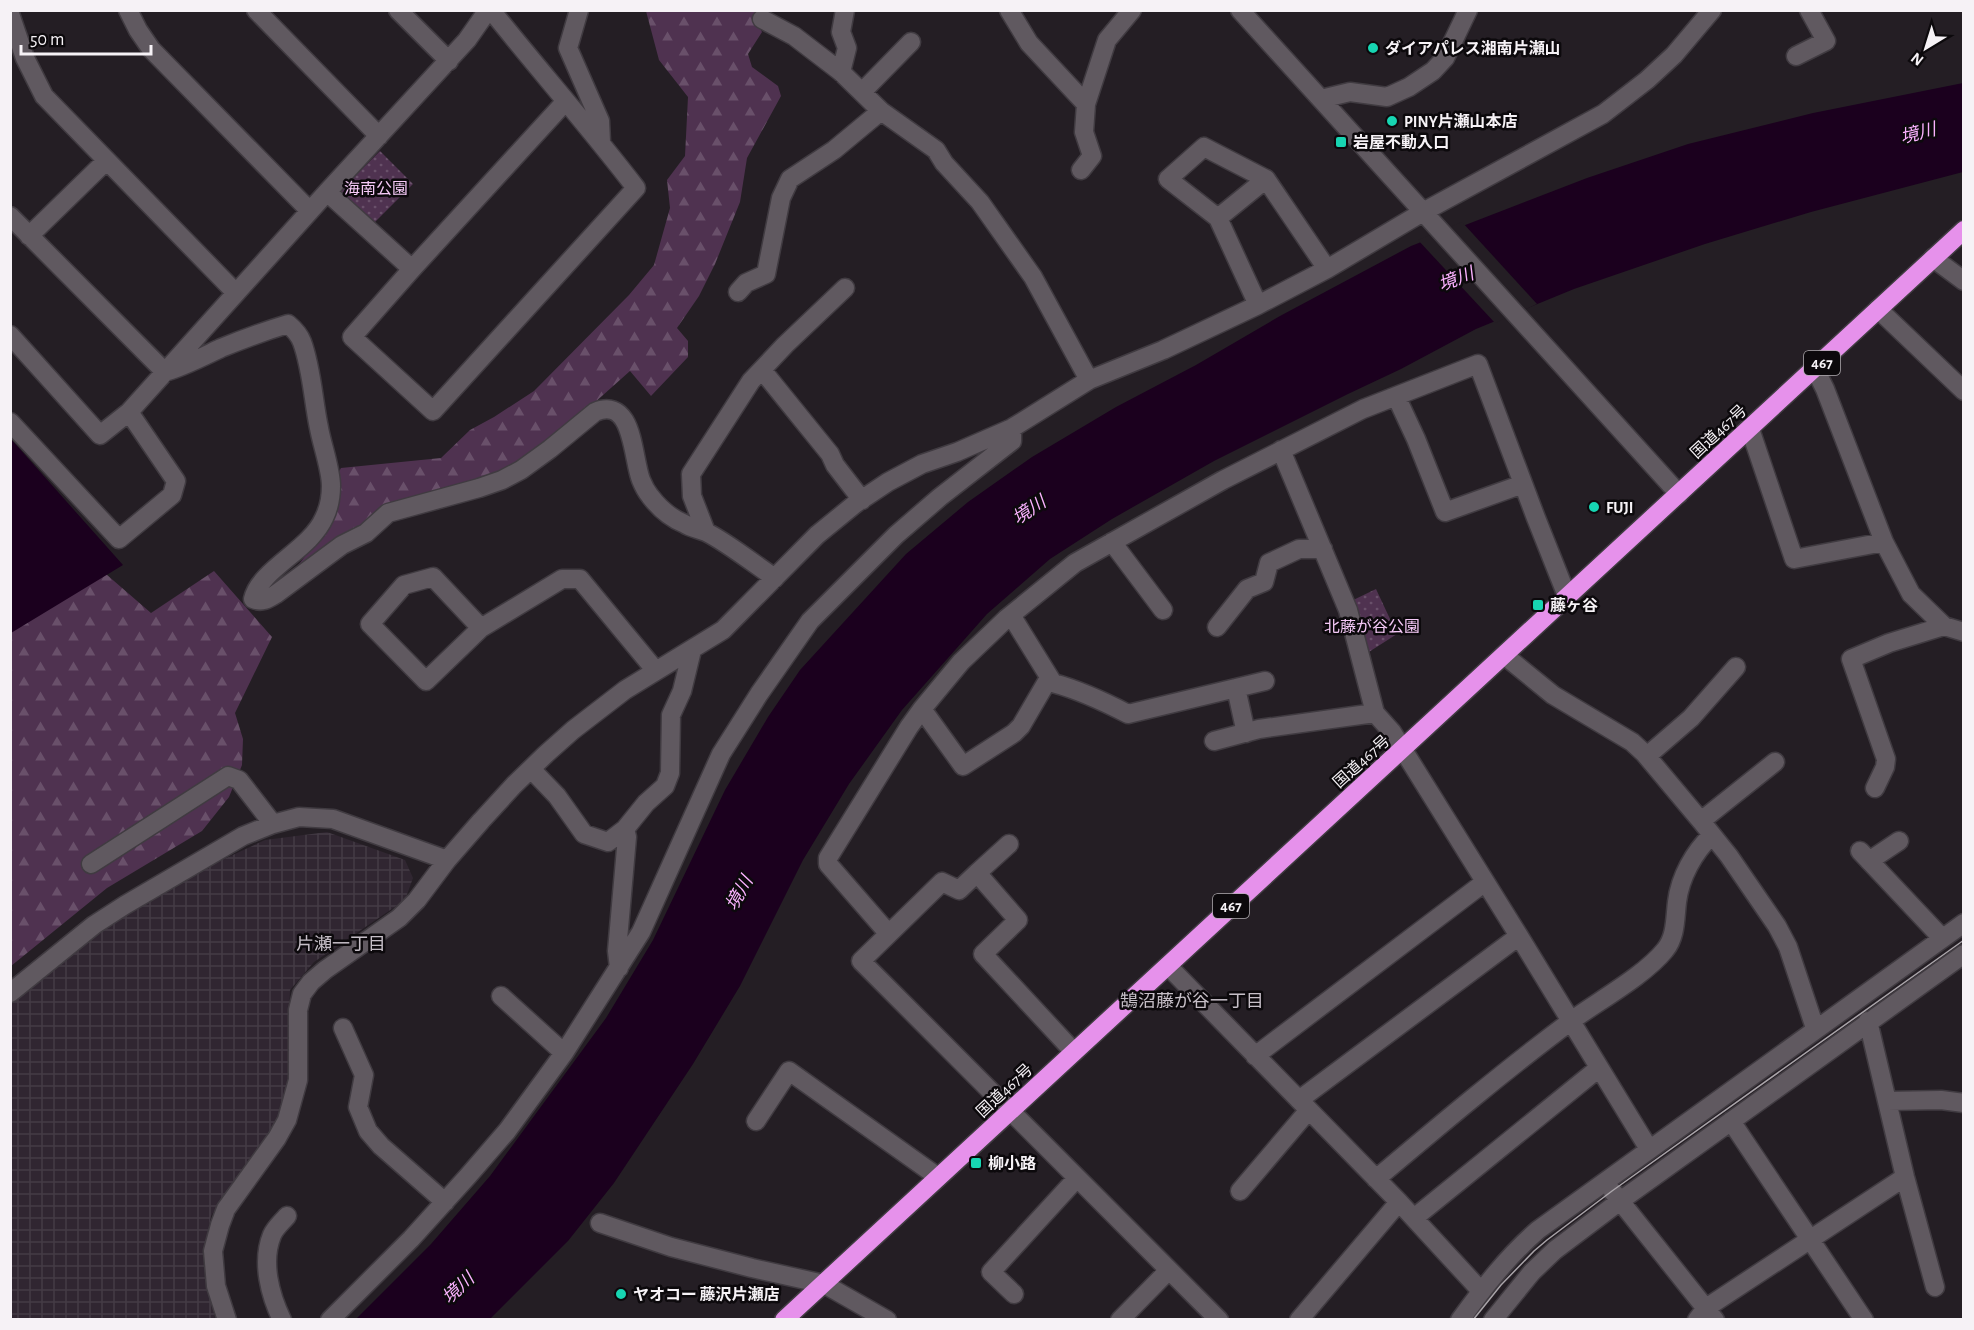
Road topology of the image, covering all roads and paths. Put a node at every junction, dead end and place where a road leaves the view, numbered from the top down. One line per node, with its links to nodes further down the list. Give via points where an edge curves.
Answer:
1 (128, 10): 30 (street, via 151,49)
2 (256, 10): 24 (street)
3 (398, 10): 17 (street)
4 (490, 10): 17 (street); 21 (street)
5 (579, 10): 25 (street, via 568,48 600,121)
6 (845, 10): 18 (street, via 841,32 847,48)
7 (1009, 10): 22 (street, via 1029,43)
8 (1132, 10): 22 (street, via 1107,40)
9 (1240, 10): 20 (street)
10 (1468, 10): 20 (street, via 1445,58 1409,87 1387,98 1350,92)
11 (1712, 10): 31 (street, via 1674,55 1620,103)
12 (1809, 10): 16 (street, via 1826,41)
13 (10, 14): 26 (street, via 44,96)
14 (762, 19): 18 (street, via 794,36)
15 (911, 42): 19 (street)
16 (1796, 56)
17 (449, 61): 24 (street)
18 (841, 72): 19 (street)
19 (862, 92): 23 (street)
20 (1321, 99): 31 (street)
21 (566, 102): 25 (street); 37 (street)
22 (1086, 104): 27 (street, via 1084,132 1092,156)
23 (881, 111): 41 (street, via 834,150 790,179 781,198 766,274 746,283); 49 (street, via 936,150 980,201 1033,277)
24 (379, 136): 29 (street)
25 (601, 142): 37 (street, via 636,189 433,411 352,337)
26 (106, 161): 35 (street); 42 (street)
27 (1081, 170)
28 (1266, 178): 33 (street); 33 (street, via 1204,147 1168,179); 38 (street)
29 (327, 192): 30 (street); 37 (street)
30 (310, 211): 42 (street)
31 (1423, 212): 38 (street); 58 (street)
32 (10, 216): 35 (street)
33 (1218, 218): 43 (street)
34 (1964, 230): 36 (highway, 国道467号 / 467)
35 (29, 236): 48 (street)
36 (1933, 258): 39 (street); 44 (highway, 国道467号 / 467)
37 (412, 269)
38 (1327, 269): 43 (street)
39 (1964, 281)
40 (846, 288): 47 (street)
41 (738, 292)
42 (236, 293): 48 (street)
43 (1258, 305): 49 (street)
44 (1878, 309): 46 (highway, 国道467号 / 467); 50 (street)
45 (10, 335): 52 (street, via 100,435)
46 (1815, 369): 55 (highway, 国道467号 / 467); 62 (street)
47 (762, 370): 59 (street, via 831,454); 60 (street, via 691,474 692,496)
48 (165, 372): 52 (street); 60 (street, via 288,324 301,340 332,485 329,504 324,520 297,552 260,583 253,599 259,602 366,532 388,513 479,488 521,470 603,409 610,408 625,420 641,481 660,509 685,525)
49 (1089, 380): 54 (street)
50 (1964, 391)
51 (1396, 396): 56 (street); 57 (street, via 1445,512); 57 (street, via 1478,364)
52 (129, 412): 53 (street, via 176,481 172,495 119,539)
53 (10, 422)
54 (1012, 428): 59 (street, via 922,464); 103 (street, via 1012,441 896,535 810,621 721,754 641,932)
55 (1750, 429): 58 (highway, 国道467号 / 467); 62 (street, via 1794,560)
56 (1281, 450): 61 (street); 63 (street)
57 (1523, 484): 65 (street)
58 (1678, 494): 65 (highway, 国道467号 / 467)
59 (862, 500): 64 (street, via 817,535)
60 (706, 532): 64 (street)
61 (1112, 542): 66 (street); 67 (street, via 1075,563)
62 (1884, 542): 68 (street, via 1911,594)
63 (1323, 549): 69 (street, via 1299,549 1269,562 1264,582 1246,589); 80 (street, via 1348,610)
64 (775, 578): 72 (street, via 723,630)
65 (1568, 596): 73 (highway, 国道467号 / 467)
66 (1163, 610)
67 (1011, 615): 76 (street); 79 (street, via 961,662)
68 (1944, 626): 71 (street); 87 (street, via 1851,659 1886,759)
69 (1217, 627)
70 (481, 628): 70 (street, via 426,681 370,624 404,585 434,577); 75 (street, via 562,579 580,579)
71 (1964, 632)
72 (692, 650): 75 (street); 90 (street, via 671,716 670,773 665,786)
73 (1504, 655): 83 (highway, 国道467号 / 467); 84 (street, via 1553,695 1625,737)
74 (1736, 667): 84 (street, via 1691,718)
75 (656, 671): 86 (street, via 573,730)
76 (1050, 678): 78 (street, via 1053,683 1093,696 1128,714); 79 (street, via 1021,726 963,766)
77 (1265, 681): 78 (street)
78 (1236, 688): 81 (street)
79 (922, 709): 98 (street, via 828,858 828,864)
80 (1375, 713): 81 (street); 83 (street)
81 (1246, 733): 82 (street)
82 (1214, 741)
83 (1402, 750): 96 (street); 102 (highway, 国道467号 / 467)
84 (1647, 756): 89 (street)
85 (1775, 762): 89 (street)
86 (531, 769): 90 (street, via 557,796 584,834 608,842); 93 (street)
87 (1875, 788)
88 (273, 824): 93 (street, via 299,817 333,819); 94 (street, via 239,780 228,776); 104 (street, via 243,836 124,905)
89 (1707, 828): 106 (street, via 1686,873 1666,948 1644,969); 109 (street, via 1788,947)
90 (625, 829): 103 (street)
91 (1899, 841): 100 (street, via 1865,856)
92 (1009, 844): 95 (street)
93 (447, 860): 140 (street, via 399,918 325,970 302,994 298,1010 298,1080 287,1120 226,1209 213,1251 216,1286)
94 (91, 864)
95 (977, 873): 98 (street, via 959,890 942,882); 110 (street, via 1018,920 983,954)
96 (1485, 882): 99 (street); 112 (street)
97 (1964, 923): 100 (street)
98 (888, 933): 117 (street, via 861,961)
99 (1519, 936): 106 (street); 116 (street)
100 (1942, 938): 109 (street)
101 (1964, 954): 107 (street)
102 (1168, 966): 110 (highway, 国道467号 / 467); 112 (street)
103 (619, 968): 111 (street)
104 (10, 993)
105 (501, 996): 111 (street)
106 (1571, 1021): 113 (street); 124 (street)
107 (1869, 1021): 114 (street); 119 (street)
108 (343, 1028): 128 (street, via 364,1075 358,1107 368,1131)
109 (1815, 1028): 120 (street)
110 (1074, 1052): 117 (highway, 国道467号 / 467)
111 (564, 1053): 128 (street, via 507,1131)
112 (1256, 1056): 116 (street)
113 (1599, 1068): 120 (street); 131 (street)
114 (1888, 1101): 115 (street); 122 (street)
115 (1964, 1103)
116 (1303, 1105): 124 (street); 126 (street)
117 (1010, 1111): 121 (highway, 国道467号 / 467); 123 (street)
118 (756, 1121): 121 (street, via 789,1071)
119 (1731, 1121): 127 (street); 133 (street)
120 (1649, 1149): 125 (street)
121 (938, 1177): 135 (highway, 国道467号 / 467)
122 (1905, 1177): 133 (street); 136 (street)
123 (1077, 1178): 134 (street); 138 (street, via 991,1272)
124 (1376, 1179): 129 (street)
125 (1604, 1181): 127 (street); 137 (street, via 1524,1242)
126 (1240, 1191)
127 (1620, 1201): 139 (street); 149 (street, via 1544,1259)
128 (445, 1202): 142 (street)
129 (1399, 1202): 131 (street); 147 (street)
130 (287, 1216): 141 (street, via 272,1235 267,1260 268,1281)
131 (1414, 1218): 137 (street)
132 (600, 1224): 135 (street, via 671,1247)
133 (1811, 1239): 139 (street); 150 (street)
134 (1169, 1270): 145 (street); 146 (street)
135 (824, 1284): 143 (highway, 国道467号 / 467); 144 (street)
136 (1935, 1287)
137 (1481, 1291): 148 (street)
138 (1014, 1294)
139 (1706, 1316)
140 (227, 1320)
141 (282, 1320)
142 (330, 1320)
143 (784, 1320)
144 (887, 1320)
145 (1120, 1320)
146 (1219, 1320)
147 (1299, 1320)
148 (1460, 1320)
149 (1493, 1320)
150 (1864, 1320)

